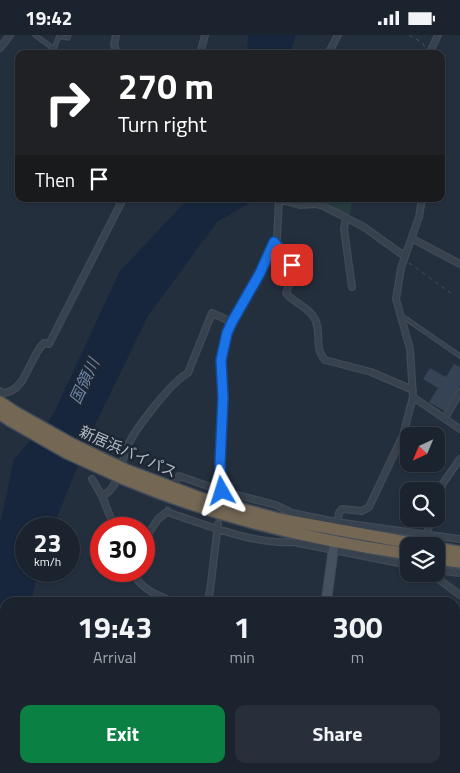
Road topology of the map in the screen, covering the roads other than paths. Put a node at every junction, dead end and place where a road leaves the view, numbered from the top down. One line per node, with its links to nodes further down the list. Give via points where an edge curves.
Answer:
1 (10, 35): 8 (street)
2 (35, 35): 3 (lane, via 54,49 59,36 68,38)
3 (69, 35)
4 (116, 35): 9 (street)
5 (204, 35): 10 (street)
6 (338, 35): 11 (street)
7 (438, 35): 12 (street)
8 (0, 48)
9 (116, 50)
10 (201, 50)
11 (330, 50)
12 (429, 50)
13 (122, 202): 27 (street, via 49,343 38,349 20,385 11,393)
14 (278, 202): 19 (street, via 278,229)
15 (289, 202): 17 (street, via 316,204)
16 (422, 202): 18 (street)
17 (346, 217): 20 (street); 22 (street, via 344,229)
18 (413, 239): 20 (street); 21 (street)
19 (274, 242): 24 (street); 26 (street, via 292,265 293,275 286,293 313,316 321,356)
20 (405, 257): 23 (street, via 396,299)
21 (460, 264)
22 (352, 287)
23 (402, 316): 25 (lane); 26 (street, via 410,349)
24 (232, 322): 39 (street, via 221,360); 40 (street, via 212,313 188,373 181,376 146,417 128,445 114,485 108,494)
25 (460, 356)
26 (413, 390): 29 (street)
27 (0, 391)
28 (460, 392): 33 (street)
29 (413, 397): 33 (street); 44 (street, via 403,435 369,507 362,511 342,509)
30 (0, 402): 32 (highway, 新居浜バイパス)
31 (0, 414): 32 (highway, 新居浜バイパス)
32 (13, 417): 44 (highway, 新居浜バイパス, bridge, via 67,453 124,474 196,507 275,530)
33 (445, 418): 34 (street)
34 (460, 429)
35 (460, 459): 38 (street)
36 (92, 479): 40 (street)
37 (176, 481): 39 (street, via 179,476)
38 (444, 482)
39 (222, 493): 44 (street, via 276,505)
40 (102, 496): 41 (street)
41 (110, 517)
42 (155, 524): 43 (street, via 167,512)
43 (218, 526): 44 (street, via 276,544); 60 (street)
44 (335, 536): 46 (highway, 新居浜バイパス); 50 (highway, 新居浜バイパス); 51 (street); 61 (main road)
45 (460, 539): 47 (street)
46 (400, 540)
47 (445, 540)
48 (445, 550): 49 (highway)
49 (460, 552)
50 (400, 553)
51 (400, 561)
52 (460, 562): 53 (highway)
53 (445, 565)
54 (445, 568): 55 (street)
55 (460, 573)
56 (139, 582): 59 (street)
57 (442, 582): 58 (street)
58 (460, 595)
59 (162, 597)
60 (208, 597)
61 (327, 597)

